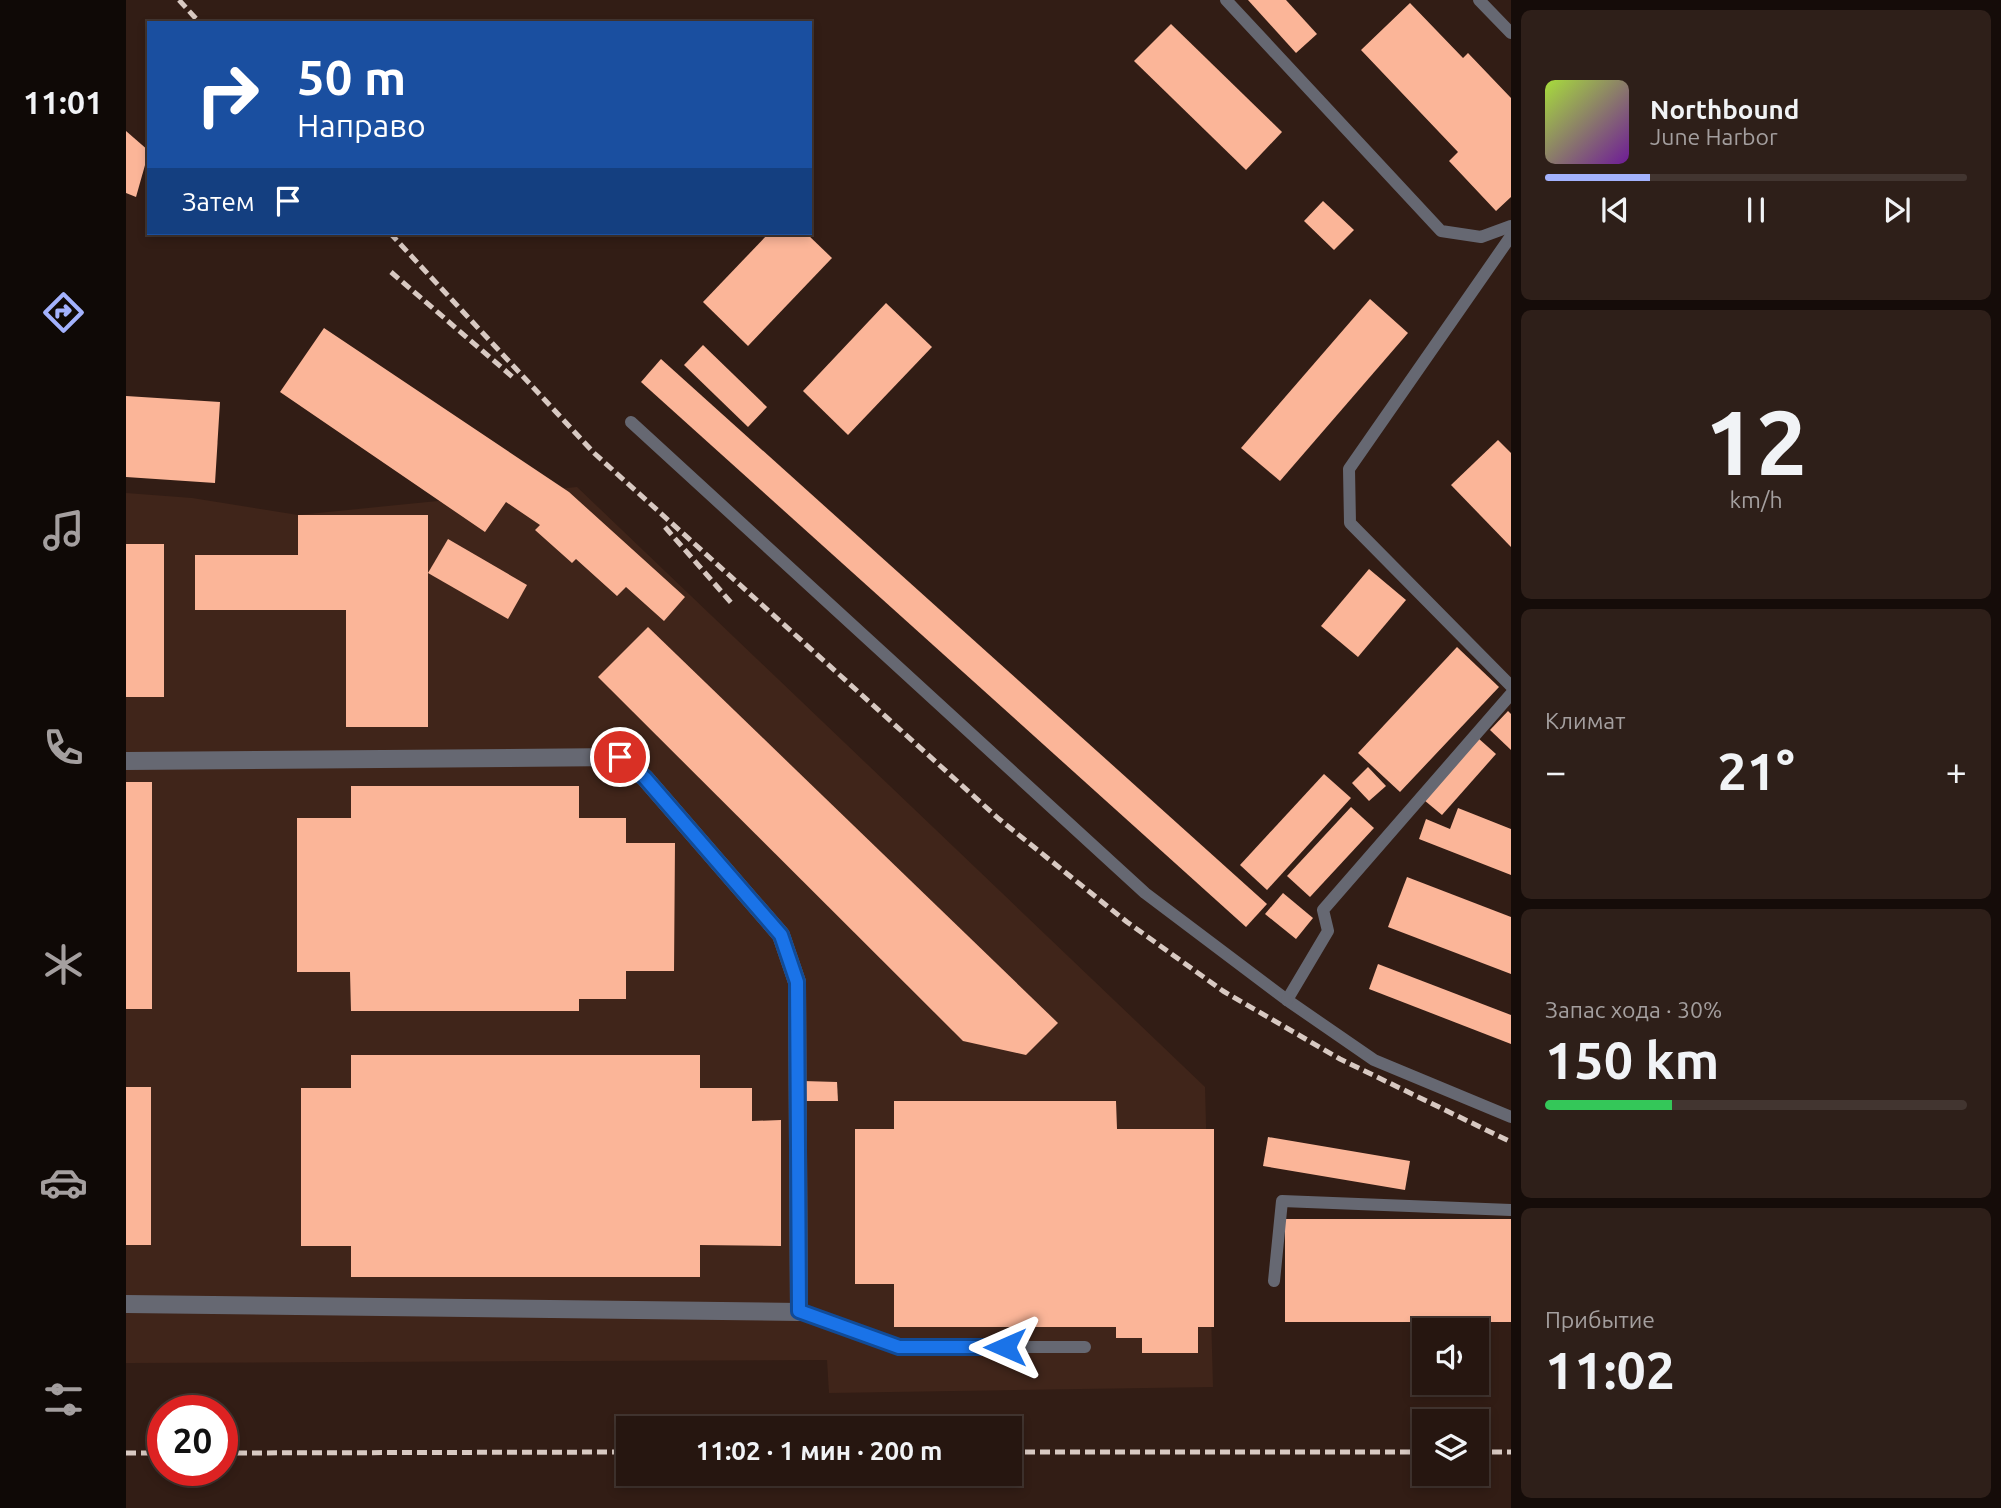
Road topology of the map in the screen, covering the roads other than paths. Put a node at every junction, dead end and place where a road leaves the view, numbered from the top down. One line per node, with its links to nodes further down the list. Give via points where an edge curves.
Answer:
1 (1226, 0): 4 (lane, via 1441,231 1481,237)
2 (1479, 0): 3 (lane)
3 (1511, 33)
4 (1511, 226)
5 (1511, 236): 7 (lane, via 1349,469 1350,523)
6 (631, 422): 10 (lane, via 1145,893)
7 (1511, 686)
8 (1511, 694): 10 (lane, via 1324,910 1328,931)
9 (126, 761): 15 (street, via 620,757 645,778 781,935 797,982)
10 (1287, 1000): 11 (lane, via 1374,1060)
11 (1511, 1117)
12 (1511, 1210): 13 (lane, via 1282,1201)
13 (1274, 1281)
14 (126, 1304): 15 (street)
15 (799, 1311): 16 (lane, via 899,1347)
16 (1084, 1347)

